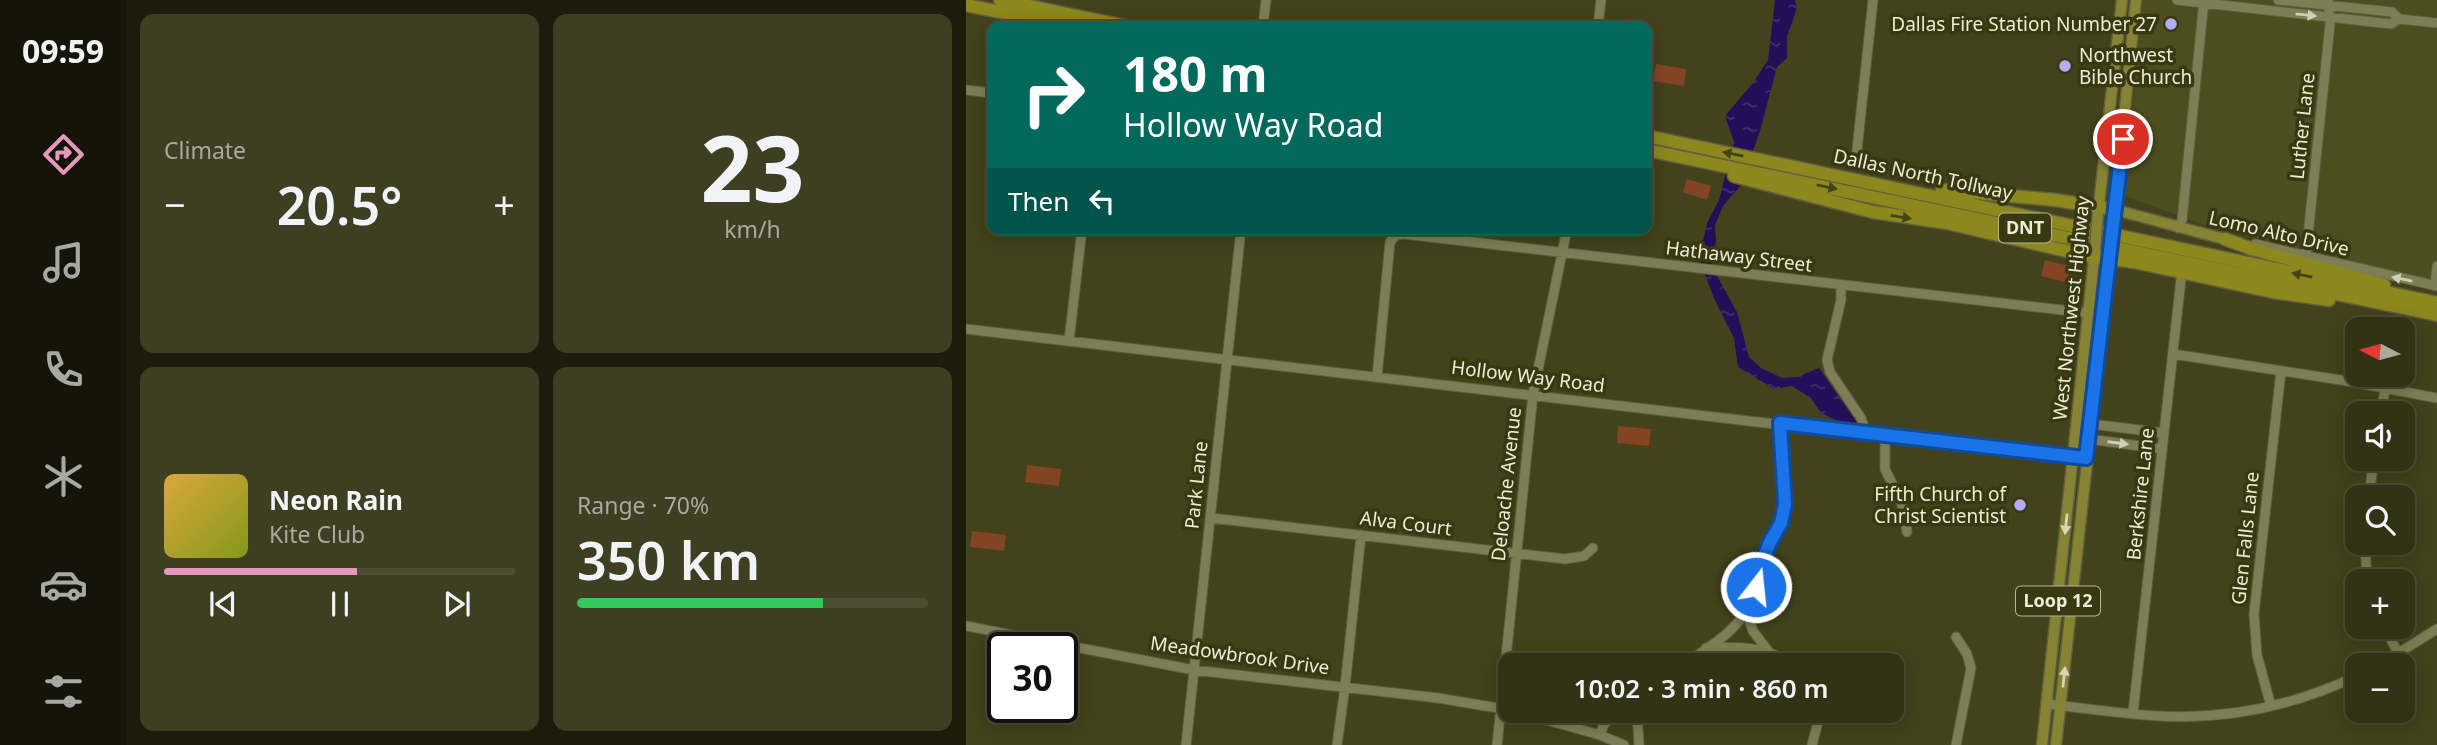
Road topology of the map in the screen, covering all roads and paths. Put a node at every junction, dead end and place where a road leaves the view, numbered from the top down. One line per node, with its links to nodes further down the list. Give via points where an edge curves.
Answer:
1 (1000, 0): 19 (highway)
2 (1266, 0): 20 (street)
3 (1601, 0): 21 (street)
4 (1873, 0): 28 (street)
5 (2122, 0): 15 (main road, West Northwest Highway / Loop 12)
6 (2136, 0): 17 (main road, West Northwest Highway / Loop 12)
7 (2177, 0): 9 (street)
8 (2278, 0): 10 (street)
9 (2205, 2): 11 (street); 34 (street)
10 (2329, 3): 14 (street, Luther Lane); 16 (street, via 2392,12)
11 (2248, 4): 13 (street)
12 (966, 5): 18 (highway)
13 (2263, 5): 14 (street, one-way to 14)
14 (2330, 17): 16 (street, via 2391,24); 43 (street, Luther Lane)
15 (2120, 18): 17 (main road); 31 (main road, West Northwest Highway / Loop 12)
16 (2399, 19): 22 (street)
17 (2134, 20): 30 (main road, West Northwest Highway / Loop 12)
18 (1044, 21)
19 (1101, 21)
20 (1264, 21)
21 (1599, 21)
22 (2437, 23)
23 (966, 90): 24 (street)
24 (987, 92)
25 (1652, 137): 29 (highway, Dallas North Tollway / DNT, one-way to 25)
26 (1652, 151): 27 (highway, Dallas North Tollway / DNT)
27 (1664, 154): 42 (highway, one-way to 42, via 1893,216); 51 (highway, Dallas North Tollway / DNT, one-way to 51)
28 (1856, 159)
29 (1890, 187): 31 (highway, via 2056,200); 49 (highway, Dallas North Tollway / DNT, one-way to 29)
30 (2117, 194): 32 (main road, West Northwest Highway / Loop 12); 33 (main road, via 2129,208)
31 (2099, 210): 32 (highway); 42 (main road, West Northwest Highway / Loop 12, bridge)
32 (2115, 214): 33 (main road, Lomo Alto Drive); 44 (main road, West Northwest Highway / Loop 12, bridge)
33 (2146, 216): 34 (main road, Lomo Alto Drive)
34 (2178, 228): 40 (main road, Lomo Alto Drive)
35 (1081, 235): 55 (street)
36 (1240, 235): 57 (street, Park Lane)
37 (1391, 235): 59 (street)
38 (1411, 235): 41 (street, Hathaway Street)
39 (1566, 235): 41 (street, Deloache Avenue)
40 (2225, 239): 43 (street, Lomo Alto Drive); 49 (highway, via 2384,285)
41 (1563, 253): 47 (street, Hathaway Street); 61 (street, Deloache Avenue)
42 (2094, 253): 44 (highway); 52 (main road, West Northwest Highway / Loop 12)
43 (2306, 255): 48 (street, Lomo Alto Drive, one-way to 43)
44 (2110, 256): 51 (highway, via 2288,295); 65 (main road, West Northwest Highway / Loop 12)
45 (2437, 266): 48 (street)
46 (2181, 279): 56 (street, Berkshire Lane)
47 (1841, 285): 52 (street, Hathaway Street); 68 (street, via 1827,360 1861,418)
48 (2436, 286)
49 (2416, 300): 50 (highway, Dallas North Tollway / DNT)
50 (2437, 303)
51 (2385, 304): 53 (highway, Dallas North Tollway / DNT)
52 (2088, 313): 66 (main road, West Northwest Highway / Loop 12)
53 (2437, 315)
54 (966, 329): 55 (street, Hollow Way Road)
55 (1069, 341): 57 (street, Hollow Way Road)
56 (2173, 354): 58 (street); 67 (street, Berkshire Lane)
57 (1227, 359): 59 (street, Hollow Way Road); 74 (street, Park Lane)
58 (2281, 371): 60 (street); 94 (street, Glen Falls Lane, via 2254,614 2257,655)
59 (1377, 377): 61 (street, Hollow Way Road)
60 (2385, 389): 62 (street); 63 (street)
61 (1533, 394): 64 (street, Hollow Way Road); 78 (street, Deloache Avenue)
62 (2437, 398)
63 (2382, 401)
64 (1780, 423): 68 (street, Hollow Way Road); 79 (street, via 1785,504)
65 (2091, 424): 66 (street); 67 (street); 70 (main road, West Northwest Highway / Loop 12)
66 (2076, 429): 70 (street); 72 (main road, West Northwest Highway / Loop 12)
67 (2164, 433): 71 (street, Berkshire Lane)
68 (1862, 434): 69 (street, Hollow Way Road)
69 (1885, 437): 72 (street, Hollow Way Road); 75 (street, via 1885,469 1902,504)
70 (2089, 439): 71 (street, one-way to 71); 73 (main road, West Northwest Highway / Loop 12)
71 (2162, 449): 96 (street, Berkshire Lane)
72 (2074, 456): 73 (street, Hollow Way Road); 92 (main road, West Northwest Highway / Loop 12, one-way to 92)
73 (2086, 458): 93 (main road, West Northwest Highway / Loop 12, one-way to 73)
74 (1211, 518): 76 (street, Alva Court); 89 (street, Park Lane)
75 (1907, 532)
76 (1361, 535): 78 (street, Alva Court); 91 (street)
77 (1593, 548): 78 (street, Alva Court, via 1577,558)
78 (1516, 554): 85 (street, Deloache Avenue)
79 (1745, 609): 84 (street, via 1730,631); 87 (street, via 1753,631)
80 (966, 626): 89 (street, Meadowbrook Drive)
81 (2437, 629): 88 (street)
82 (1956, 637): 109 (street, via 1971,668)
83 (2391, 639): 88 (street)
84 (1706, 648): 86 (street); 87 (street)
85 (1510, 653)
86 (1700, 653)
87 (1770, 653)
88 (2398, 653)
89 (1194, 670): 91 (street, Meadowbrook Drive); 103 (street, Park Lane)
90 (2345, 681): 94 (street)
91 (1345, 687): 95 (street, Meadowbrook Drive); 104 (street)
92 (2047, 704): 93 (street); 110 (main road, West Northwest Highway / Loop 12)
93 (2061, 706): 96 (street); 111 (main road, West Northwest Highway / Loop 12)
94 (2271, 706): 96 (street, via 2198,717)
95 (1498, 709)
96 (2133, 713)
97 (1503, 723): 105 (street, Deloache Avenue)
98 (1555, 723): 102 (street, Meadowbrook Drive)
99 (1605, 723): 102 (street)
100 (1638, 723): 107 (street)
101 (1818, 723): 108 (street)
102 (1600, 735): 106 (street, Meadowbrook Drive)
103 (1186, 745)
104 (1337, 745)
105 (1496, 745)
106 (1624, 745)
107 (1639, 745)
108 (1812, 745)
109 (1956, 745)
110 (2042, 745)
111 (2056, 745)

